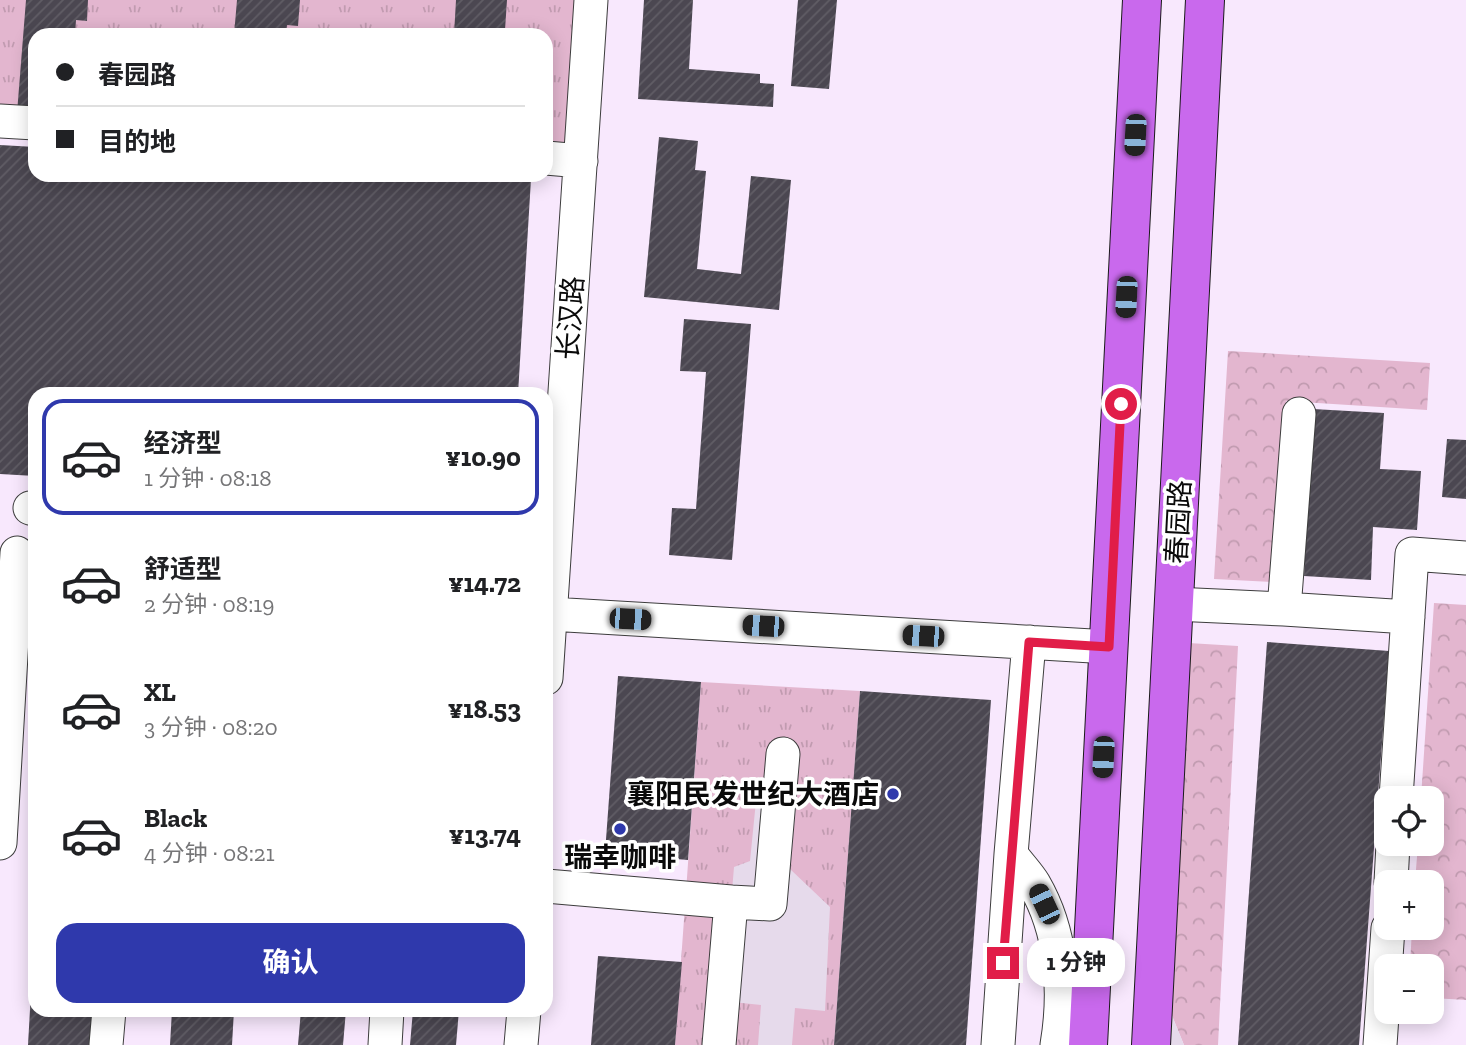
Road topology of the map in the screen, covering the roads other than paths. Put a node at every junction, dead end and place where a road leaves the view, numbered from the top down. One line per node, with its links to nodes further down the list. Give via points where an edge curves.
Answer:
1 (592, 0): 7 (street, 长汉路)
2 (1142, 0): 17 (main road)
3 (1205, 0): 12 (main road, 春园路)
4 (0, 121): 5 (street)
5 (28, 123)
6 (553, 158): 7 (street)
7 (581, 160): 9 (street, 长汉路)
8 (1299, 414): 13 (street)
9 (553, 515)
10 (18, 553): 20 (street)
11 (1466, 558): 15 (street, via 1412,554)
12 (1174, 604): 13 (street); 36 (main road, 春园路)
13 (1284, 609): 15 (street)
14 (553, 614): 16 (street)
15 (1408, 617): 19 (street)
16 (1029, 642): 17 (street); 21 (street)
17 (1109, 647): 25 (main road)
18 (783, 754): 23 (street, via 771,904)
19 (1397, 786)
20 (0, 843)
21 (1011, 854): 25 (street, via 1034,883 1053,925 1062,982); 33 (street)
22 (553, 887): 23 (street)
23 (731, 902): 32 (street)
24 (1387, 940): 37 (street)
25 (1076, 1004): 34 (street); 35 (main road)
26 (108, 1017): 29 (street)
27 (387, 1017): 30 (street)
28 (523, 1017): 31 (street)
29 (106, 1045)
30 (385, 1045)
31 (521, 1045)
32 (719, 1045)
33 (998, 1045)
34 (1057, 1045)
35 (1088, 1045)
36 (1151, 1045)
37 (1380, 1045)

